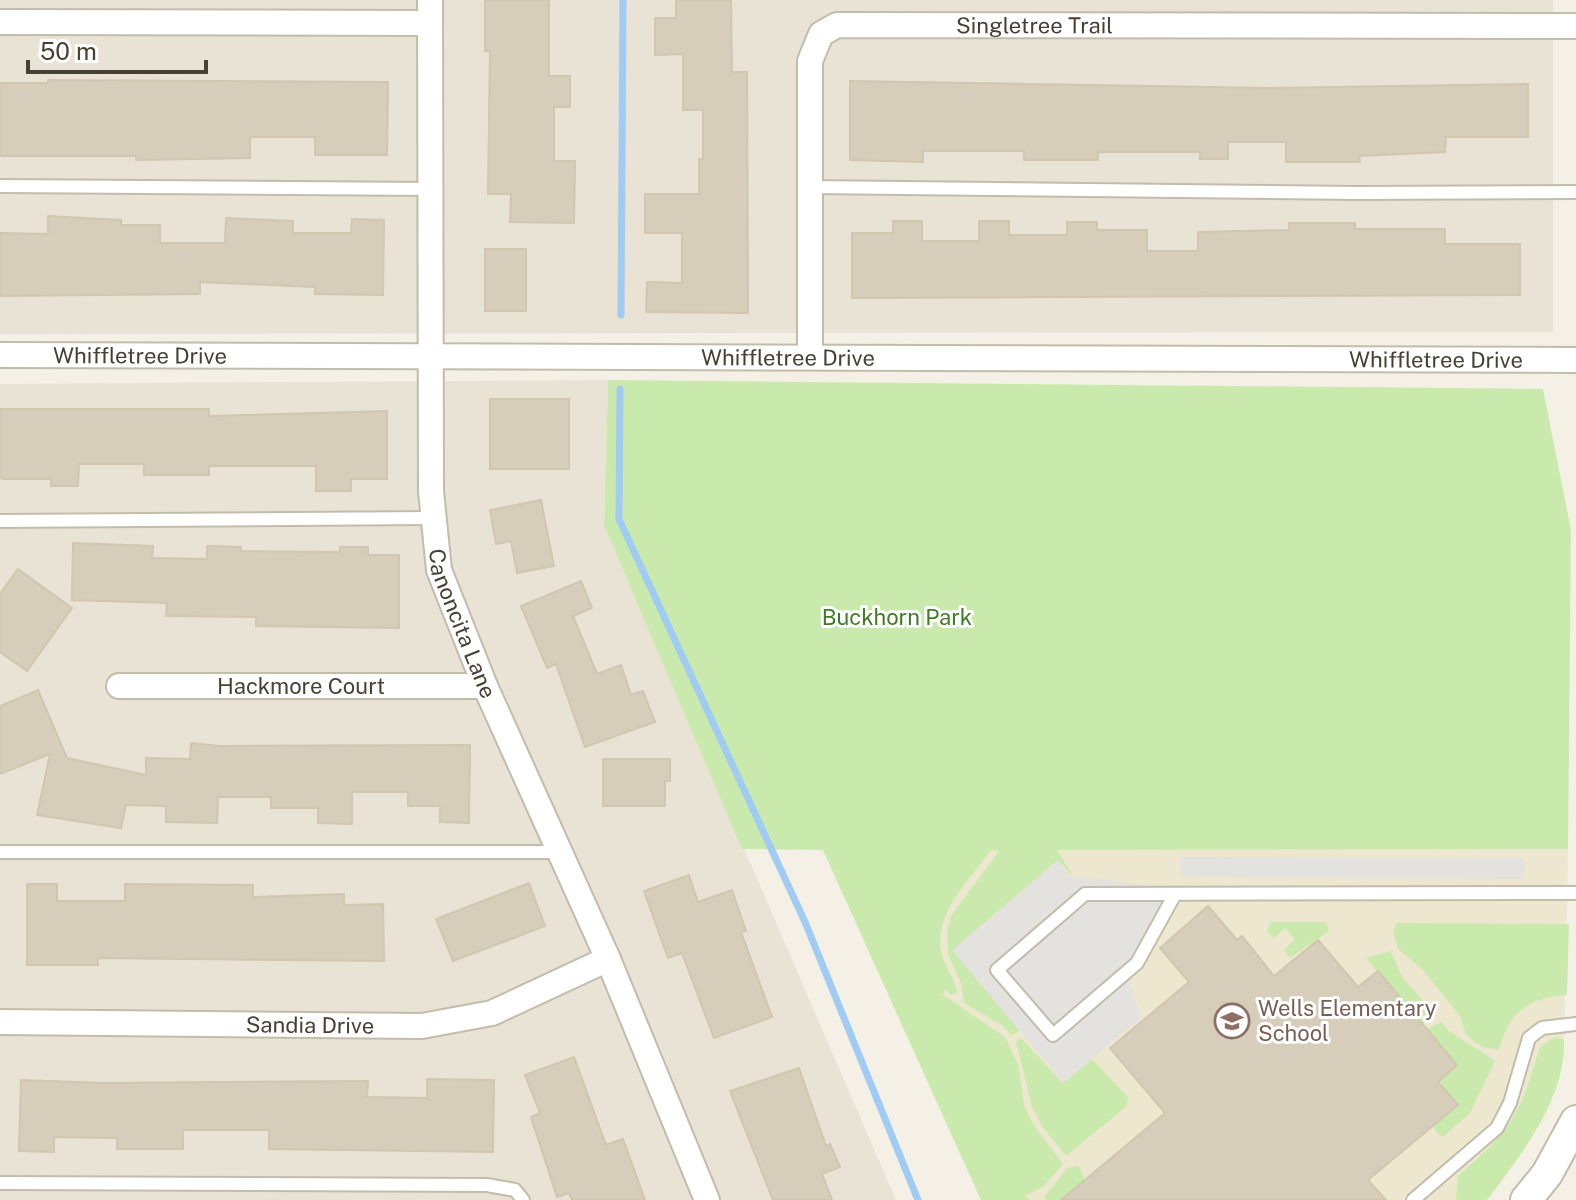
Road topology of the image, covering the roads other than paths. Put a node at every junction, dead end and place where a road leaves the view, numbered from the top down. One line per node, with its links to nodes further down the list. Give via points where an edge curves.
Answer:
1 (430, 12): 2 (street); 6 (street, Canoncita Lane)
2 (0, 22)
3 (1576, 26): 5 (street, Singletree Trail, via 837,25 821,34 810,61)
4 (0, 186): 6 (lane)
5 (810, 187): 7 (lane); 10 (street, Singletree Trail)
6 (430, 189): 9 (street, Canoncita Lane)
7 (1576, 192)
8 (0, 355): 9 (street, Whiffletree Drive)
9 (431, 356): 10 (street, Whiffletree Drive); 12 (street, Canoncita Lane)
10 (810, 356): 11 (street, Whiffletree Drive)
11 (1576, 360)
12 (432, 518): 13 (lane); 15 (street, Canoncita Lane, via 439,570)
13 (0, 521)
14 (119, 686): 15 (street, Hackmore Court)
15 (485, 686): 17 (street, Canoncita Lane)
16 (0, 852): 17 (lane)
17 (560, 852): 20 (street, Canoncita Lane)
18 (1576, 893): 19 (lane)
19 (1175, 894): 19 (lane, via 1085,894 997,970 1053,1035 1137,963)
20 (608, 959): 21 (street, Sandia Drive, via 492,1013 422,1026); 26 (street, Canoncita Lane)
21 (0, 1022)
22 (1576, 1024): 27 (lane, via 1542,1028 1529,1038 1497,1128)
23 (1576, 1121): 28 (street)
24 (0, 1183): 25 (lane, via 487,1185 515,1190)
25 (523, 1200)
26 (707, 1200)
27 (1413, 1200)
28 (1526, 1200)

